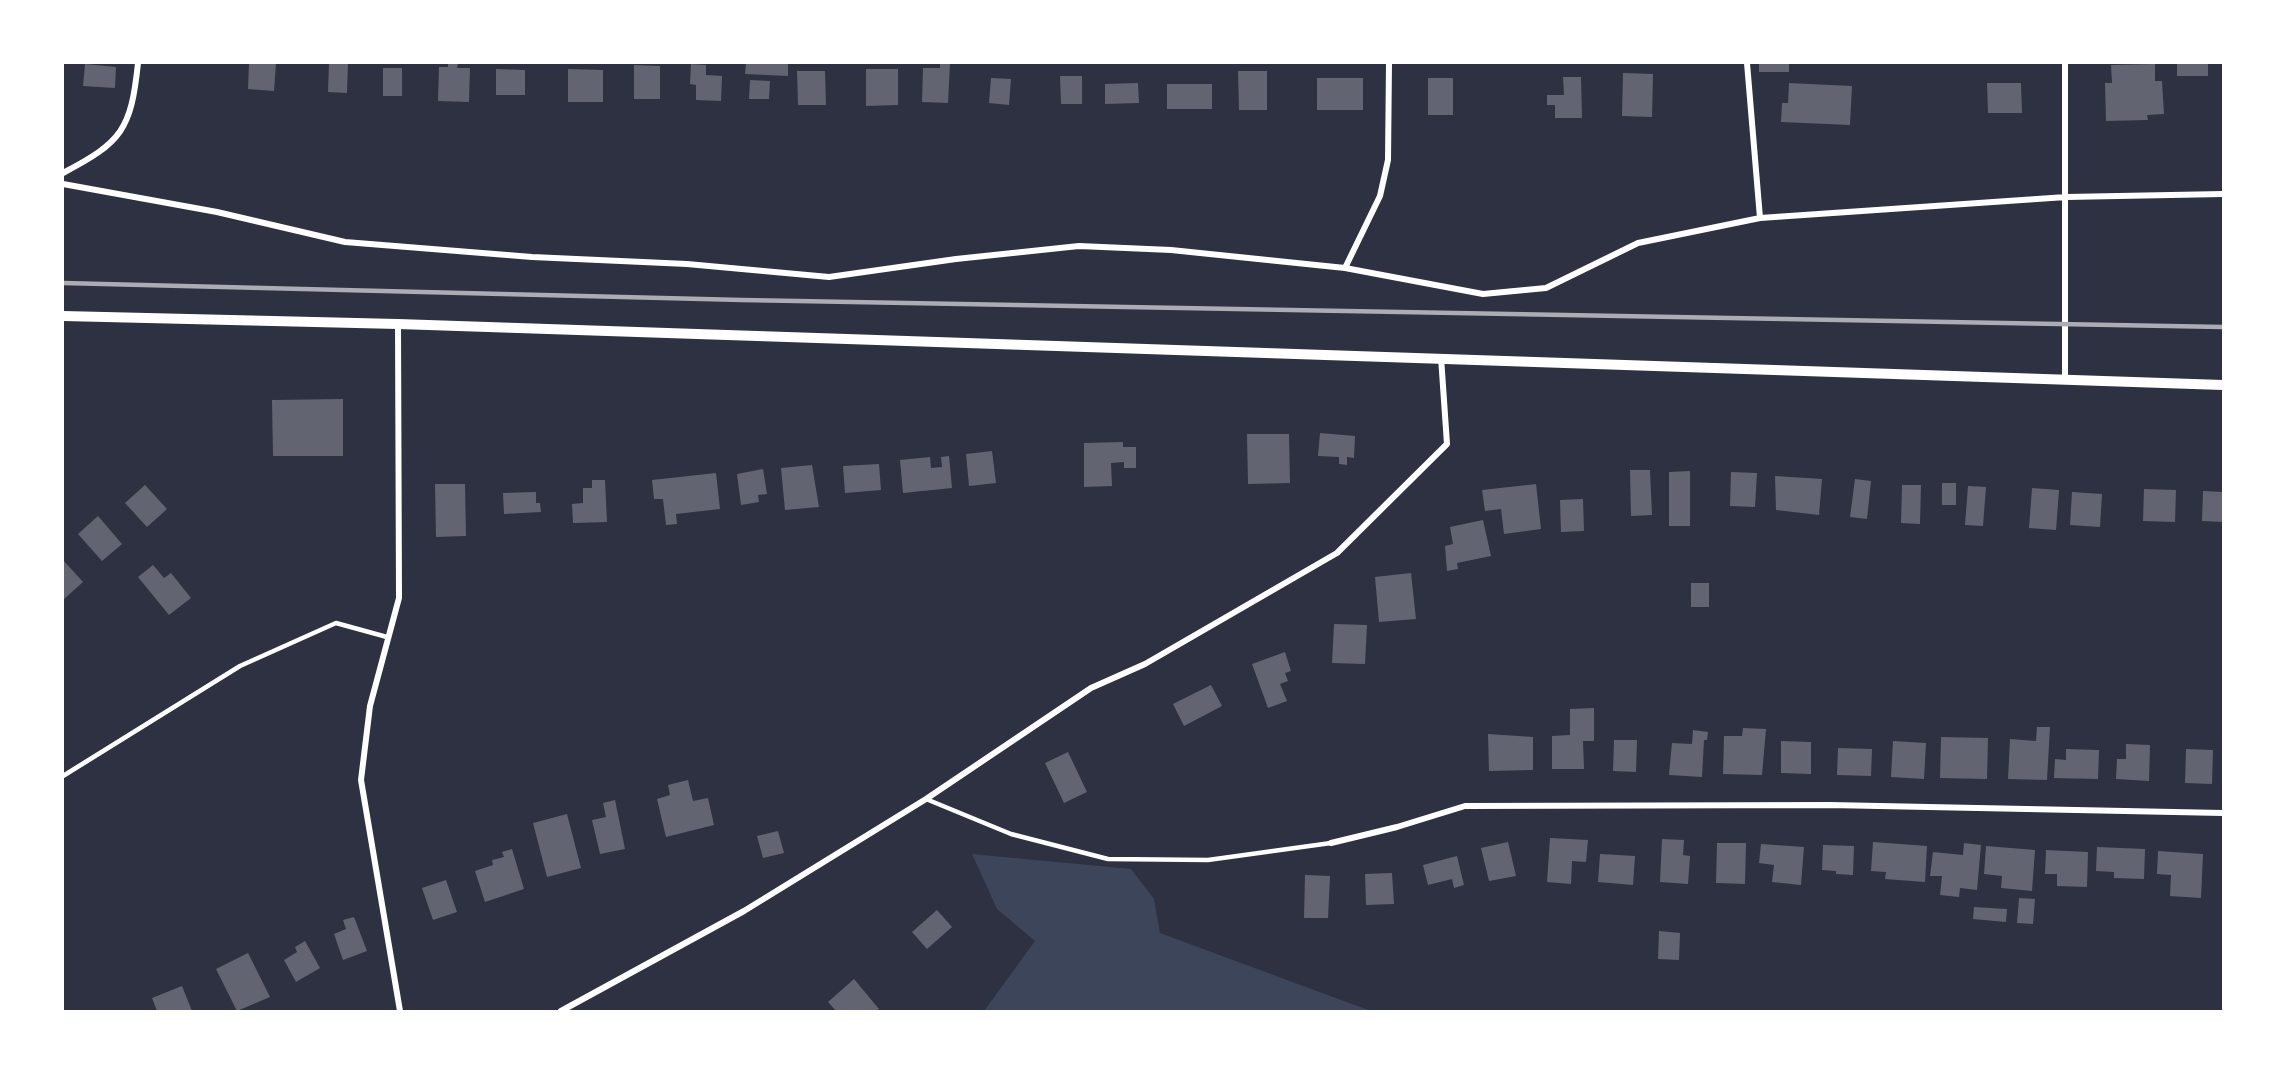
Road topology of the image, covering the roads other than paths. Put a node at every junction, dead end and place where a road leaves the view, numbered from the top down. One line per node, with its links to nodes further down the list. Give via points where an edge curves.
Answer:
1 (138, 63): 5 (street, via 129,120 102,152)
2 (1389, 63): 10 (street, via 1388,160 1380,196)
3 (1747, 63): 9 (street)
4 (2065, 63): 8 (street)
5 (63, 173)
6 (63, 184): 10 (street, via 217,212 345,242 829,277 1079,246 1171,250)
7 (2223, 194): 8 (street)
8 (2066, 197): 9 (street); 14 (street)
9 (1760, 218): 10 (street, via 1638,243 1546,288 1483,294)
10 (1345, 268)
11 (63, 316): 12 (street)
12 (398, 324): 13 (street); 16 (street, via 399,598)
13 (1441, 357): 14 (street); 18 (street, via 1447,444 1337,553 1144,664 1091,688)
14 (2065, 377): 15 (street)
15 (2223, 385)
16 (387, 637): 17 (lane, via 336,623 240,666); 21 (street, via 370,706 361,780)
17 (63, 776)
18 (926, 799): 20 (lane, via 1011,834 1107,858 1208,860); 22 (street, via 744,911)
19 (2223, 813): 20 (street, via 1830,805 1465,806)
20 (1331, 843)
21 (400, 1011)
22 (561, 1011)

